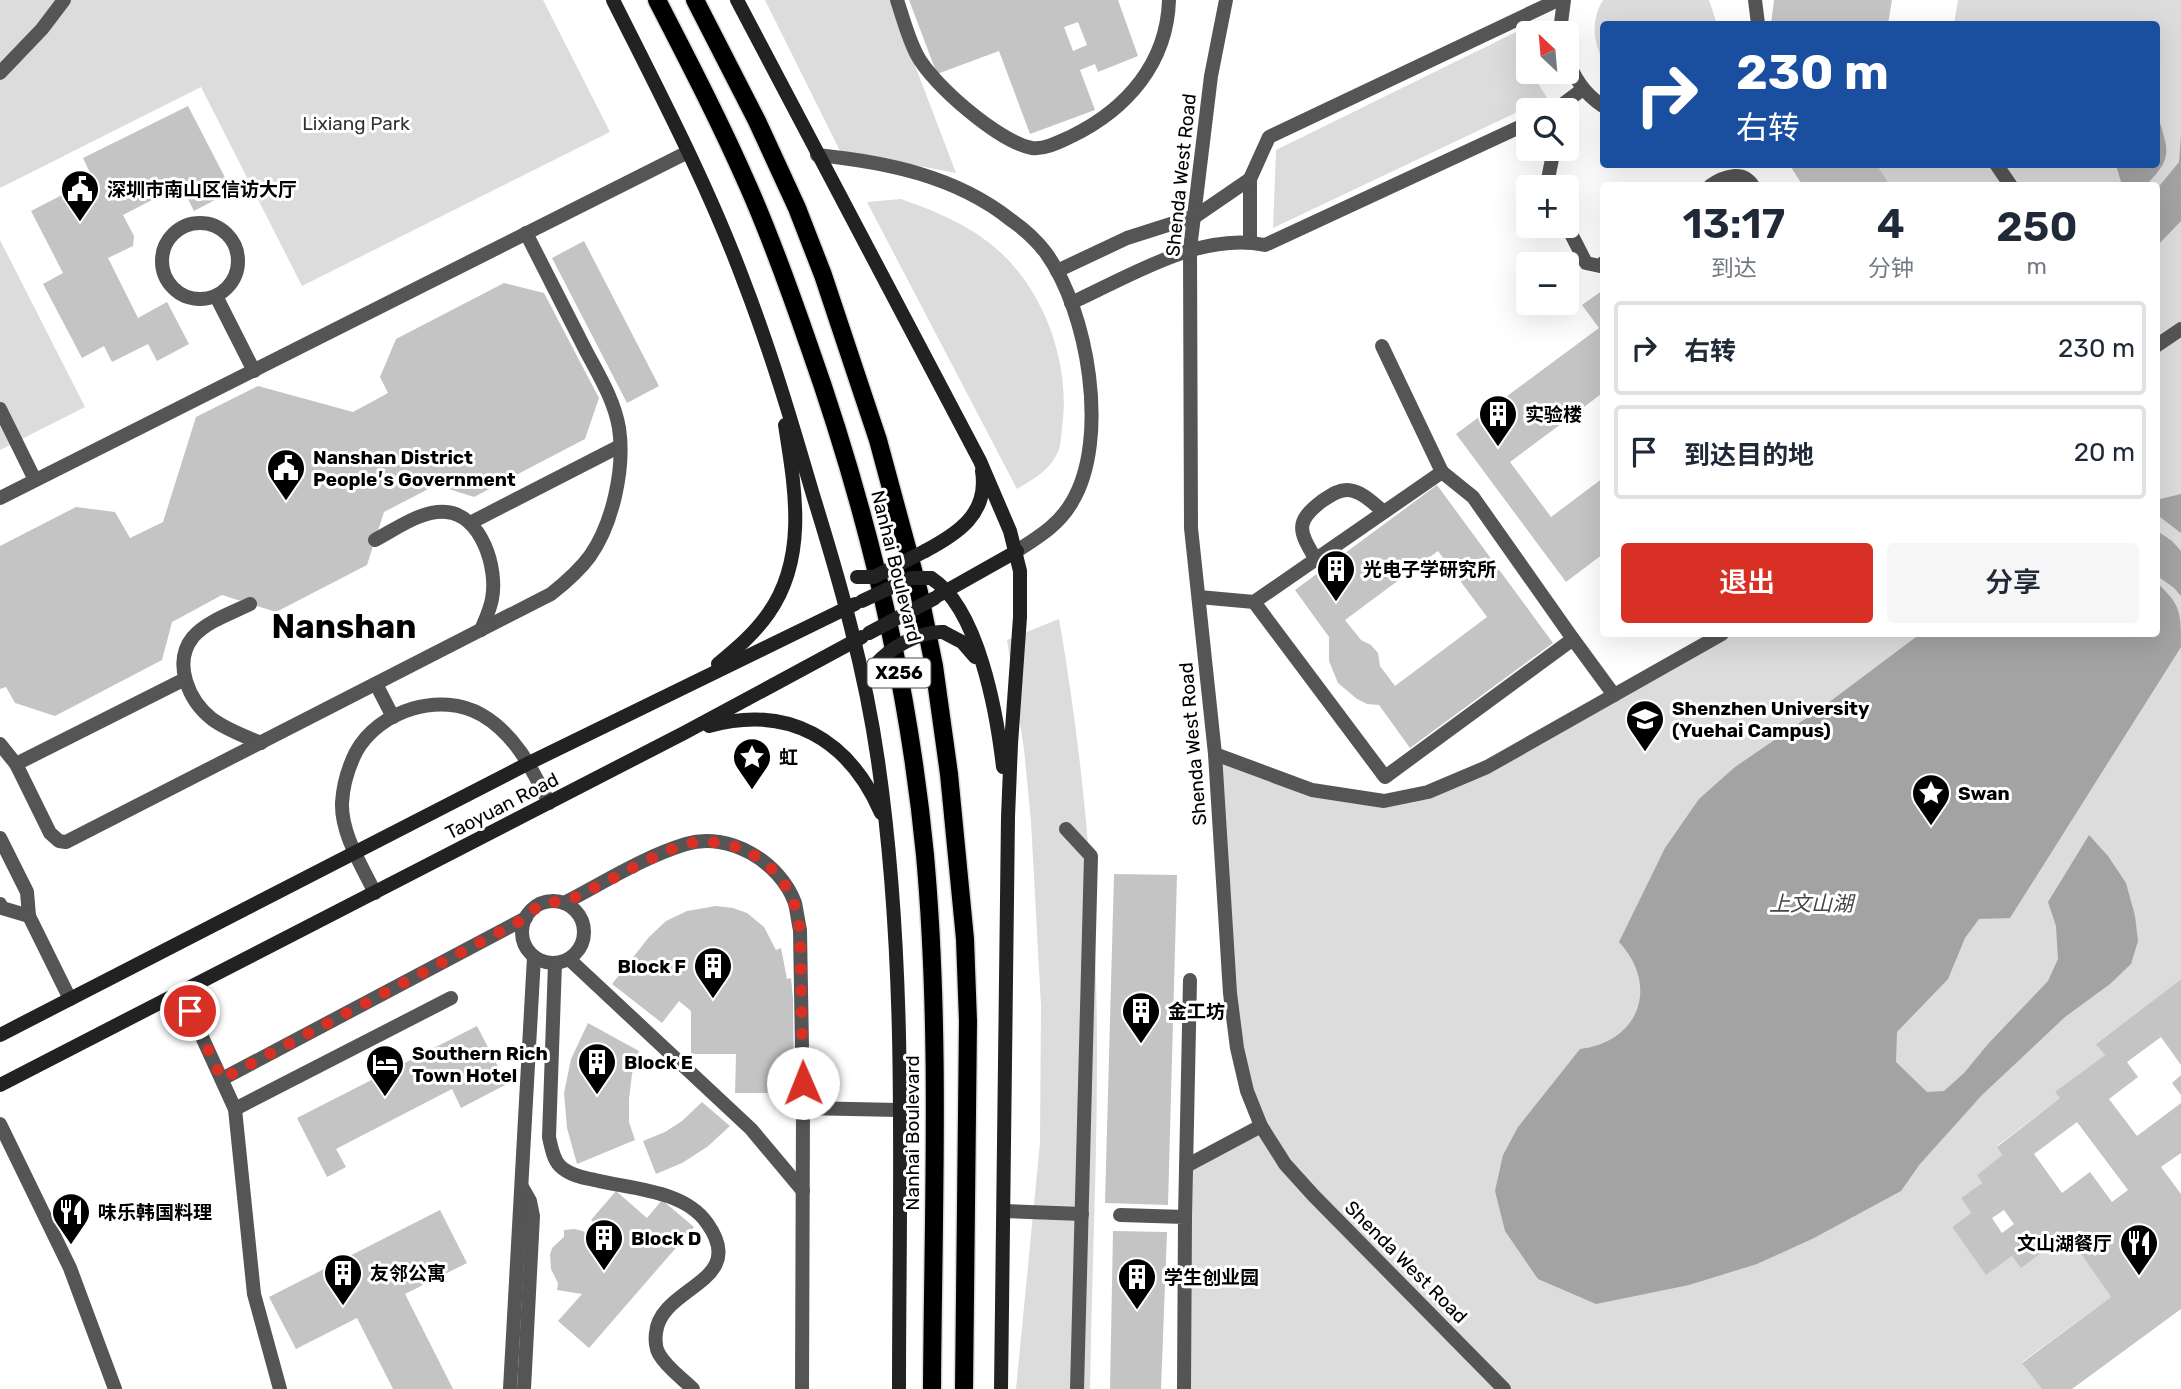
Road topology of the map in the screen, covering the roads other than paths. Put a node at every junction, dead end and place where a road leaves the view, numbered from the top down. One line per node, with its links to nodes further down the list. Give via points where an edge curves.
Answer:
1 (64, 0): 14 (street)
2 (613, 0): 20 (main road)
3 (657, 0): 115 (main road, Nanhai Boulevard / X256, via 715,113 787,283 848,460 901,679 925,853 931,940)
4 (695, 0): 116 (main road, Nanhai Boulevard / X256, via 757,121 823,275 881,453 934,666 965,939)
5 (737, 0): 21 (main road)
6 (897, 0): 7 (street, via 916,54 930,76 991,127 1033,149 1088,128 1131,94 1159,54)
7 (1169, 0)
8 (1226, 0): 25 (street, Shenda West Road, via 1211,76)
9 (1558, 0): 22 (street, via 1269,137)
10 (1564, 0): 12 (street)
11 (1755, 0): 13 (street)
12 (1561, 21)
13 (1758, 21)
14 (0, 73)
15 (1579, 83): 16 (street)
16 (1583, 89): 17 (street); 18 (street)
17 (1572, 98)
18 (1600, 103)
19 (1516, 129): 28 (street, via 1265,246)
20 (688, 152): 26 (street); 38 (main road, via 744,279)
21 (817, 155): 31 (street, via 892,166 954,186 1010,219 1045,252); 41 (main road)
22 (1250, 179): 25 (street); 28 (street)
23 (1719, 182): 24 (street, via 1735,175)
24 (1751, 182)
25 (1196, 216): 29 (street, Shenda West Road); 31 (street, via 1127,238)
26 (526, 233): 37 (street); 40 (street, via 607,392)
27 (1573, 238): 30 (street, via 1586,263)
28 (1250, 242): 29 (street)
29 (1190, 249): 33 (street); 52 (street, Shenda West Road, via 1191,528)
30 (1600, 266)
31 (1057, 271): 33 (street)
32 (216, 296): 32 (street, via 228,287 239,263 230,236 202,222 178,229 163,249 164,275 178,293 191,299); 37 (street)
33 (1071, 303): 48 (street, via 1090,380 1086,469 1063,516)
34 (2181, 330): 35 (street)
35 (2160, 343)
36 (1382, 346): 42 (street)
37 (254, 371): 43 (street)
38 (777, 375): 50 (main road); 63 (main road, via 796,523 787,575 756,629 716,666)
39 (0, 409): 43 (street)
40 (620, 446): 46 (street); 56 (street, via 611,509 589,558 551,594)
41 (980, 461): 48 (main road); 50 (main road, bridge, via 983,486 970,522 948,538 874,576 849,575)
42 (1442, 472): 45 (street); 58 (street, via 1473,497)
43 (36, 480): 44 (street)
44 (0, 498)
45 (1384, 512): 49 (street); 49 (street, via 1348,490 1334,493 1307,512 1302,535)
46 (470, 523): 47 (street, via 447,512 434,513); 56 (street, via 485,547 493,580 493,598)
47 (376, 540)
48 (1017, 551): 51 (main road, Taoyuan Road); 76 (main road, via 1021,590)
49 (1316, 560): 53 (street)
50 (834, 561): 55 (main road)
51 (941, 594): 55 (main road, Taoyuan Road, bridge, via 931,578 911,578); 59 (main road, Taoyuan Road, bridge); 60 (main road, via 957,605)
52 (1199, 597): 53 (street); 70 (street, Shenda West Road)
53 (1254, 603): 73 (street)
54 (250, 604): 61 (street, via 192,638 185,652)
55 (846, 608): 59 (main road); 63 (main road, Taoyuan Road)
56 (481, 630): 62 (street)
57 (1717, 637): 64 (street)
58 (1573, 639): 64 (street); 73 (street)
59 (855, 641): 65 (main road); 67 (main road, Taoyuan Road)
60 (984, 670): 65 (main road, bridge, via 962,642 943,632 923,635 890,651 875,665); 76 (main road, via 997,724)
61 (185, 679): 68 (street, via 210,717); 71 (street)
62 (376, 684): 66 (street); 68 (street)
63 (688, 684): 72 (main road, Taoyuan Road)
64 (1614, 695): 74 (street, via 1487,767 1428,792)
65 (869, 701): 77 (main road)
66 (393, 717): 72 (street, via 437,704 481,714 516,744); 80 (street, via 363,742 346,775 342,805)
67 (684, 733): 75 (main road, Taoyuan Road); 77 (main road, via 743,719 795,724 822,739 848,762 874,797)
68 (261, 743): 71 (street, via 66,842 50,833)
69 (0, 744): 71 (street)
70 (1215, 754): 74 (street, via 1312,790); 100 (street, Shenda West Road, via 1235,1034 1247,1091)
71 (16, 764)
72 (529, 764): 75 (street); 80 (main road, Taoyuan Road)
73 (1385, 778): 74 (street)
74 (1384, 801)
75 (549, 803): 81 (main road, Taoyuan Road)
76 (1009, 817): 104 (main road)
77 (886, 826): 98 (main road, via 897,981)
78 (1066, 829): 105 (street, via 1091,856)
79 (0, 838): 84 (street, via 27,892)
80 (356, 853): 81 (street); 92 (main road, Taoyuan Road)
81 (375, 893): 90 (main road, Taoyuan Road)
82 (564, 903): 85 (street, via 540,904); 87 (street, via 579,915 584,934 578,951); 96 (street, via 689,843 734,846 767,864 794,903 800,930)
83 (0, 904): 84 (street)
84 (29, 916): 92 (street)
85 (526, 918): 86 (street, via 523,938); 94 (street)
86 (534, 957): 88 (street); 102 (street)
87 (569, 959): 88 (street); 103 (street, via 751,1129)
88 (555, 963): 112 (street, via 549,1137 553,1154 560,1166 576,1176 672,1198 695,1209 717,1242 718,1262 708,1278 675,1301 657,1323 658,1352)
89 (1190, 981): 101 (street)
90 (181, 991): 94 (street); 95 (main road, Taoyuan Road)
91 (451, 998): 97 (street)
92 (70, 999): 93 (main road, Taoyuan Road)
93 (0, 1035)
94 (222, 1079): 97 (street)
95 (0, 1085)
96 (803, 1108): 98 (street); 103 (street)
97 (234, 1109): 109 (street, via 254,1294)
98 (899, 1110): 114 (main road)
99 (0, 1124): 108 (street, via 70,1268)
100 (1261, 1126): 101 (street); 120 (street, Shenda West Road, via 1285,1164 1313,1195)
101 (1186, 1166): 107 (street)
102 (521, 1185): 110 (street); 111 (street, via 533,1216)
103 (803, 1191): 113 (street)
104 (1004, 1211): 105 (street); 117 (main road)
105 (1082, 1214): 118 (street)
106 (1120, 1215): 107 (street)
107 (1185, 1217): 119 (street)
108 (115, 1389)
109 (280, 1389)
110 (510, 1389)
111 (524, 1389)
112 (692, 1389)
113 (802, 1389)
114 (899, 1389)
115 (932, 1389)
116 (964, 1389)
117 (1000, 1389)
118 (1077, 1389)
119 (1184, 1389)
120 (1504, 1389)

